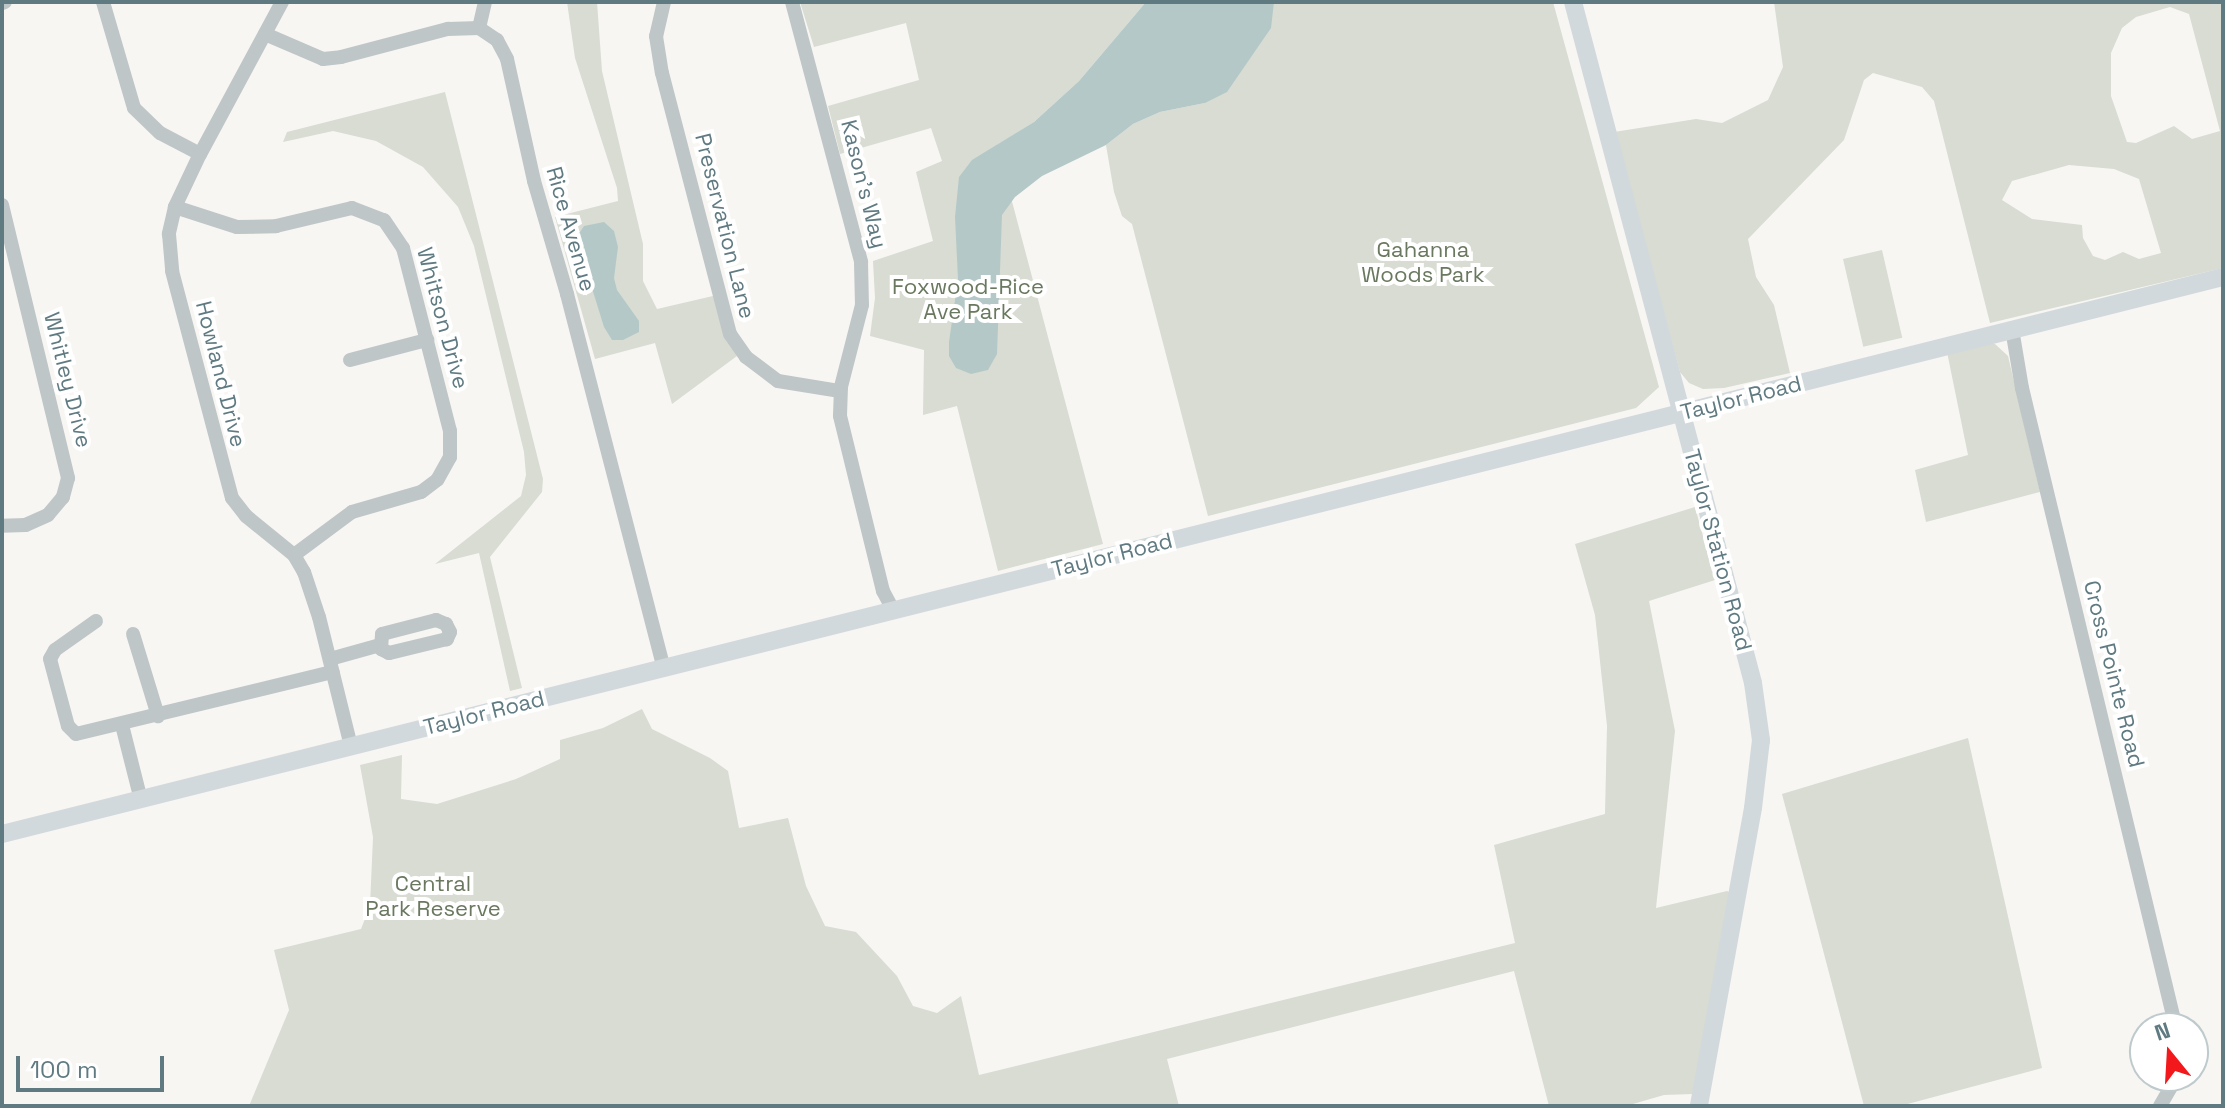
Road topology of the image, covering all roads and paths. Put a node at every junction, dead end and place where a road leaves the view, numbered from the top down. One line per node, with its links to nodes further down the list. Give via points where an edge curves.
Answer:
1 (103, 2): 9 (street, via 134,108 160,133)
2 (282, 2): 8 (street, Howland Drive)
3 (485, 2): 7 (street)
4 (664, 2): 16 (street, Preservation Lane, via 656,36 662,73 730,334 746,357 778,381)
5 (792, 2): 16 (street, Kason's Way, via 861,262 858,329)
6 (1573, 2): 17 (main road, Taylor Station Road)
7 (479, 28): 8 (street, via 448,29 323,59); 25 (street, Rice Avenue, via 497,40 507,59 534,181)
8 (265, 34): 9 (street, Howland Drive)
9 (200, 154): 11 (street, Howland Drive)
10 (2, 205): 18 (street, Whitley Drive, via 68,478 63,497 48,515 26,525)
11 (175, 207): 14 (street, Whitson Drive, via 237,227 276,226 352,208 384,220 403,248); 19 (street, Howland Drive, via 169,234 172,271 232,498)
12 (2223, 277): 13 (main road, Taylor Road)
13 (2012, 329): 17 (main road, Taylor Road); 31 (street, Cross Pointe Road)
14 (427, 340): 15 (street); 19 (street, Whitson Drive, via 450,431 450,457 437,480 421,492 352,512)
15 (350, 360)
16 (840, 391): 20 (street, Kason's Way, via 844,442 883,591)
17 (1682, 413): 20 (main road, Taylor Road); 32 (main road, Taylor Station Road, via 1753,683 1761,740)
18 (2, 526)
19 (294, 555): 24 (street, Howland Drive)
20 (893, 610): 25 (main road, Taylor Road)
21 (96, 621): 27 (street, via 50,659 71,731 83,734)
22 (133, 634): 26 (street)
23 (380, 645): 24 (street)
24 (332, 665): 26 (street); 28 (street, Howland Drive)
25 (664, 668): 28 (main road, Taylor Road)
26 (158, 716): 27 (street)
27 (122, 725): 29 (street)
28 (351, 746): 29 (main road, Taylor Road)
29 (141, 800): 30 (main road, Taylor Road)
30 (2, 834)
31 (2172, 1012)
32 (1699, 1106)

